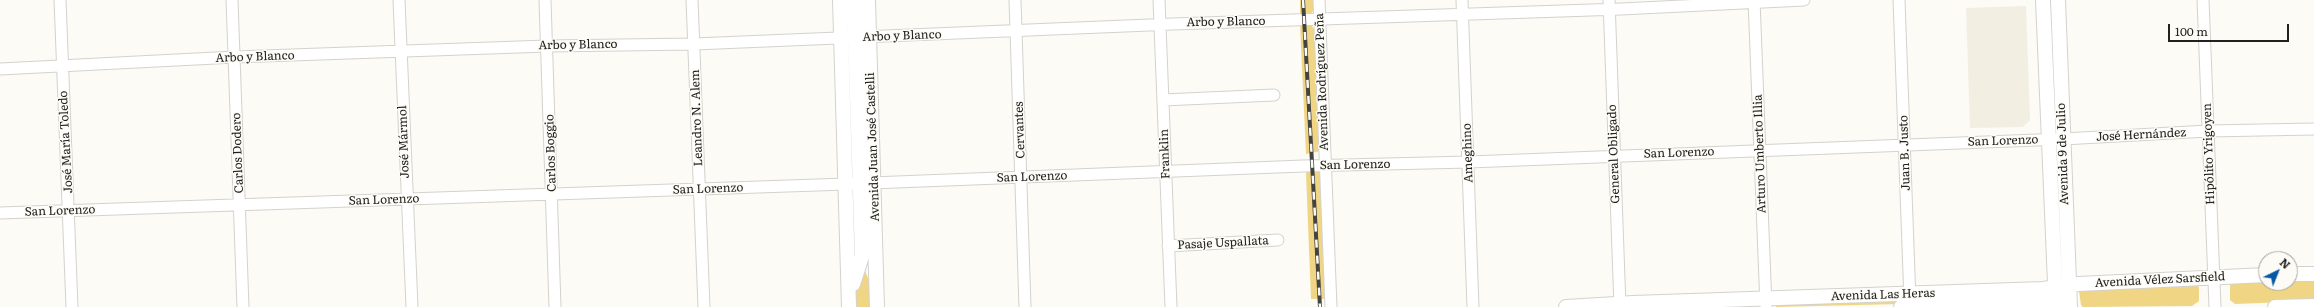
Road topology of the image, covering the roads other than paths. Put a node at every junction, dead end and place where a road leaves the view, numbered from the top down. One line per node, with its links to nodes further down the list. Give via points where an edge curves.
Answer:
1 (60, 0): 31 (street, José María Toledo)
2 (232, 0): 30 (street, Carlos Dodero)
3 (399, 0): 29 (street, José Mármol)
4 (545, 0): 28 (street, Carlos Boggio)
5 (692, 0): 27 (street, Leandro N. Alem)
6 (840, 0): 24 (main road, Avenida Juan José Castelli)
7 (854, 0): 26 (main road, Avenida Juan José Castelli)
8 (868, 0): 25 (main road, Avenida Juan José Castelli)
9 (1015, 0): 23 (street, Cervantes)
10 (1159, 0): 22 (street, Franklin)
11 (1319, 0): 21 (street, Avenida Rodríguez Peña)
12 (1462, 0): 20 (street, Ameghino)
13 (1804, 0): 18 (street, Arbo y Blanco)
14 (1899, 0): 38 (street, Juan B. Justo)
15 (2044, 0): 37 (main road, Avenida 9 de Julio)
16 (2058, 0): 37 (main road, Avenida 9 de Julio)
17 (2203, 0): 36 (street, Hipólito Yrigoyen)
18 (1754, 1): 19 (street, Arbo y Blanco); 39 (street, Arturo Umberto Illia)
19 (1609, 5): 20 (street, Arbo y Blanco); 40 (street, General Obligado)
20 (1462, 13): 21 (street, Arbo y Blanco); 41 (street, Ameghino)
21 (1320, 20): 22 (street, Arbo y Blanco); 42 (street, Avenida Rodríguez Peña)
22 (1160, 25): 23 (street, Arbo y Blanco); 34 (street, Franklin)
23 (1017, 31): 25 (street, Arbo y Blanco); 44 (street, Cervantes)
24 (842, 37): 26 (street, Arbo y Blanco); 27 (street, Arbo y Blanco); 45 (main road, Avenida Juan José Castelli)
25 (870, 37): 26 (street, Arbo y Blanco); 45 (main road, Avenida Juan José Castelli)
26 (856, 38): 45 (main road, Avenida Juan José Castelli)
27 (694, 44): 28 (street, Arbo y Blanco); 46 (street, Leandro N. Alem)
28 (547, 46): 29 (street, Arbo y Blanco); 47 (street, Carlos Boggio)
29 (401, 51): 30 (street, Arbo y Blanco); 48 (street, José Mármol)
30 (235, 57): 31 (street, Arbo y Blanco); 49 (street, Carlos Dodero)
31 (62, 67): 32 (street, Arbo y Blanco); 50 (street, José María Toledo)
32 (0, 69)
33 (1274, 95): 34 (street)
34 (1163, 100): 43 (street, Franklin)
35 (2314, 129): 36 (street, José Hernández)
36 (2208, 131): 37 (street, José Hernández); 58 (street, Hipólito Yrigoyen)
37 (2057, 139): 38 (street, San Lorenzo); 59 (main road, Avenida 9 de Julio)
38 (1905, 145): 39 (street, San Lorenzo); 62 (street, Juan B. Justo)
39 (1760, 151): 40 (street, San Lorenzo); 63 (street, Arturo Umberto Illia)
40 (1614, 156): 41 (street, San Lorenzo); 64 (street, General Obligado)
41 (1468, 162): 42 (street, San Lorenzo); 74 (street, Ameghino)
42 (1325, 165): 43 (street, San Lorenzo); 73 (street, Avenida Rodríguez Peña)
43 (1166, 172): 44 (street, San Lorenzo); 53 (street, Franklin)
44 (1022, 177): 45 (street, San Lorenzo); 71 (street, Cervantes)
45 (860, 184): 46 (street, San Lorenzo); 54 (main road, Avenida Juan José Castelli); 60 (main road, Avenida Juan José Castelli); 61 (main road, Avenida Juan José Castelli)
46 (700, 189): 47 (street, San Lorenzo); 70 (street, Leandro N. Alem)
47 (552, 194): 48 (street, San Lorenzo); 69 (street, Carlos Boggio)
48 (407, 199): 49 (street, San Lorenzo); 68 (street, José Mármol)
49 (239, 205): 50 (street, San Lorenzo); 67 (street, Carlos Dodero)
50 (69, 210): 51 (street, San Lorenzo); 66 (street, José María Toledo)
51 (0, 213)
52 (1278, 240): 53 (street, Pasaje Uspallata)
53 (1168, 246): 72 (street, Franklin)
54 (862, 256): 60 (main road, Avenida Juan José Castelli); 61 (main road, Avenida Juan José Castelli)
55 (2298, 274): 56 (main road)
56 (2314, 274)
57 (2258, 275): 58 (main road, Avenida Vélez Sarsfield)
58 (2213, 277): 59 (main road, Avenida Vélez Sarsfield, via 2078,284); 78 (street, Hipólito Yrigoyen)
59 (2059, 296): 62 (main road, Avenida Las Heras); 77 (main road, Avenida 9 de Julio)
60 (849, 300)
61 (877, 301)
62 (1910, 302): 63 (main road, Avenida Las Heras); 76 (main road, Avenida Las Heras)
63 (1766, 303): 64 (main road, Avenida Las Heras)
64 (1620, 305): 75 (main road, Avenida Las Heras)
65 (2314, 306): 79 (main road)
66 (72, 307)
67 (243, 307)
68 (412, 307)
69 (556, 307)
70 (704, 307)
71 (1025, 307)
72 (1171, 307)
73 (1331, 307)
74 (1473, 307)
75 (1566, 307)
76 (1901, 307)
77 (2070, 307)
78 (2215, 307)
79 (2275, 307)

